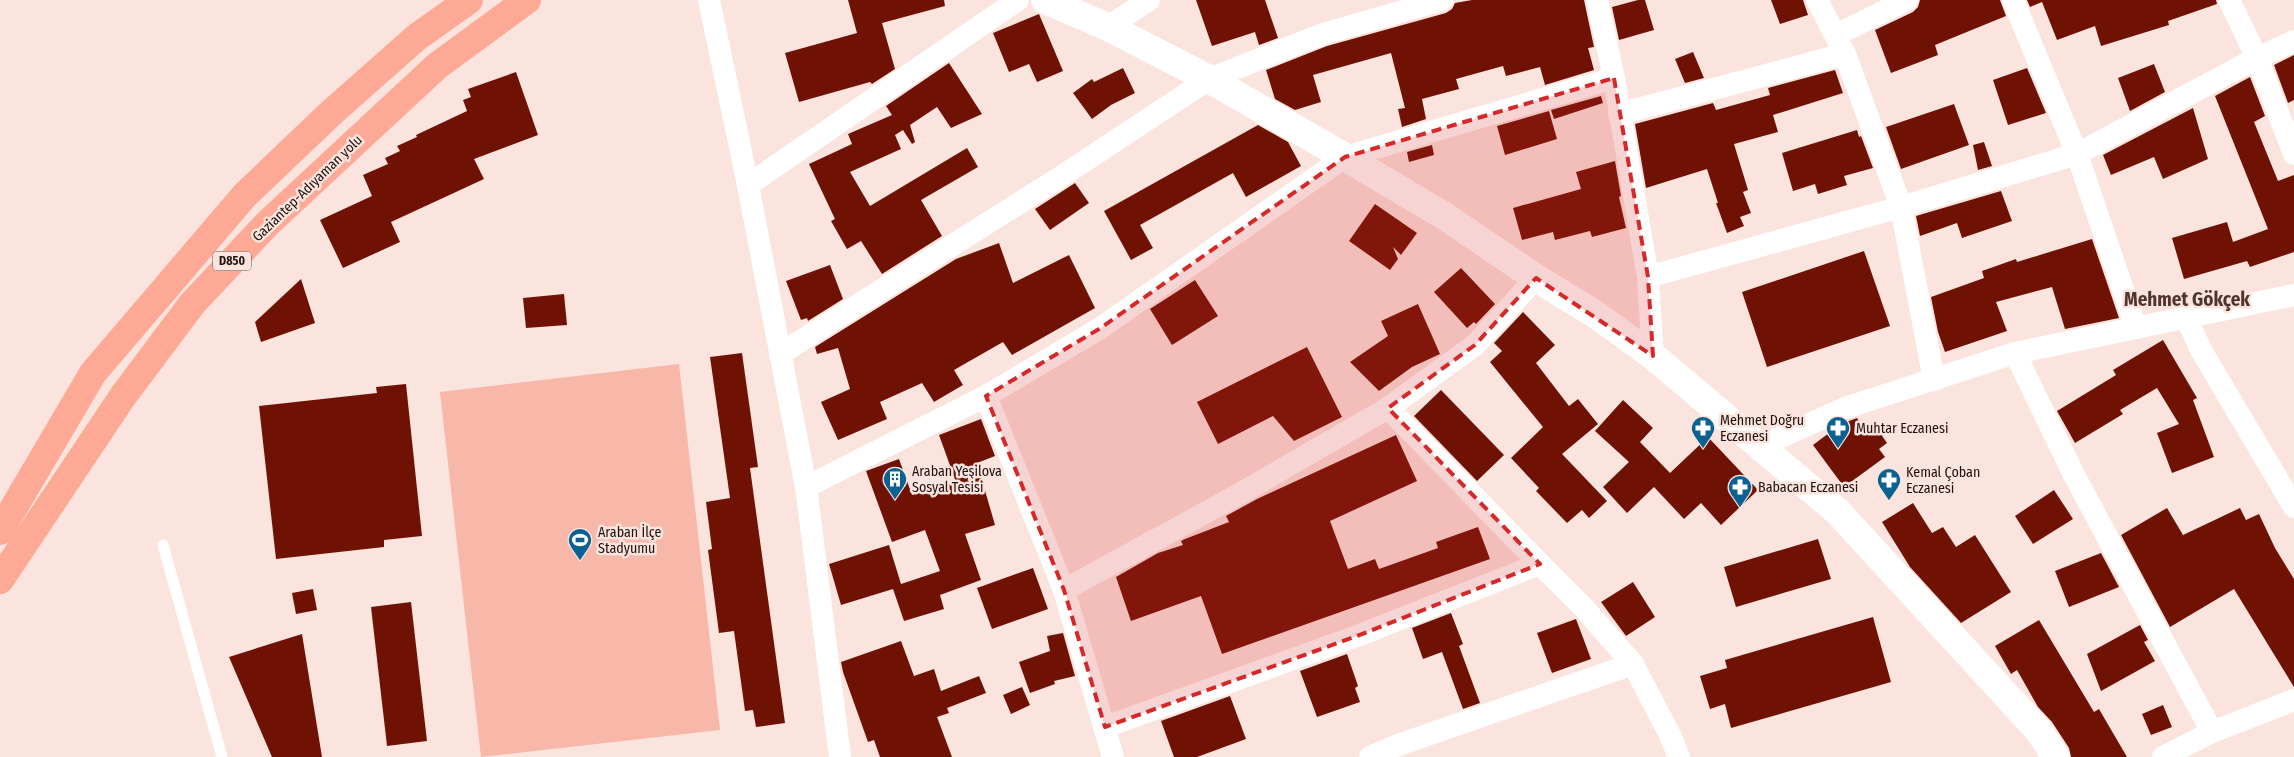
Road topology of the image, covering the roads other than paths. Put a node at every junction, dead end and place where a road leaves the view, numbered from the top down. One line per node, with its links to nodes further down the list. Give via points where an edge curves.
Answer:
1 (469, 0): 39 (highway, D850, via 417,37 245,195 93,373)
2 (527, 0): 42 (highway, Gaziantep-Adıyaman yolu / D850, via 437,66 268,224 192,304 123,396)
3 (709, 0): 23 (street)
4 (1018, 0): 23 (street)
5 (1046, 0): 13 (street)
6 (1149, 0): 13 (street)
7 (1442, 0): 18 (street, via 1323,34)
8 (1597, 0): 17 (street)
9 (1817, 0): 15 (street)
10 (1907, 0): 15 (street)
11 (2013, 0): 20 (street)
12 (2229, 0): 16 (street)
13 (1108, 27): 18 (street)
14 (2294, 41): 16 (street)
15 (1841, 45): 19 (street); 24 (street)
16 (2257, 58): 20 (street); 21 (street)
17 (1614, 78): 19 (street); 22 (street)
18 (1209, 79): 22 (street); 31 (street)
19 (1620, 114): 25 (street)
20 (2076, 154): 24 (street); 29 (street)
21 (2294, 154)
22 (1344, 157): 26 (street, via 1446,217); 34 (street, via 1099,329)
23 (748, 186): 31 (street)
24 (1901, 207): 25 (street); 33 (street)
25 (1648, 277): 32 (street)
26 (1536, 278): 32 (street, via 1595,314); 35 (street, via 1475,345)
27 (2294, 295): 28 (street)
28 (2186, 317): 29 (street); 38 (street, via 2201,350)
29 (2136, 328): 30 (street)
30 (2015, 353): 33 (street); 47 (street, via 2074,475)
31 (780, 354): 37 (street)
32 (1653, 356): 36 (street)
33 (1934, 380): 36 (street, via 1845,408)
34 (986, 396): 37 (street); 43 (street)
35 (1388, 408): 41 (street); 43 (street)
36 (1762, 446): 53 (street, via 1838,512 2039,731)
37 (806, 488): 49 (street)
38 (2294, 508)
39 (0, 531)
40 (163, 545): 48 (lane)
41 (1540, 564): 44 (street, via 1583,606); 46 (street, via 1357,636)
42 (0, 580)
43 (1064, 590): 46 (street)
44 (1633, 664): 51 (street); 52 (street)
45 (2294, 700): 47 (street)
46 (1105, 727): 50 (street)
47 (2212, 732): 54 (street)
48 (222, 757)
49 (840, 757)
50 (1113, 757)
51 (1370, 757)
52 (1679, 757)
53 (2056, 757)
54 (2163, 757)

